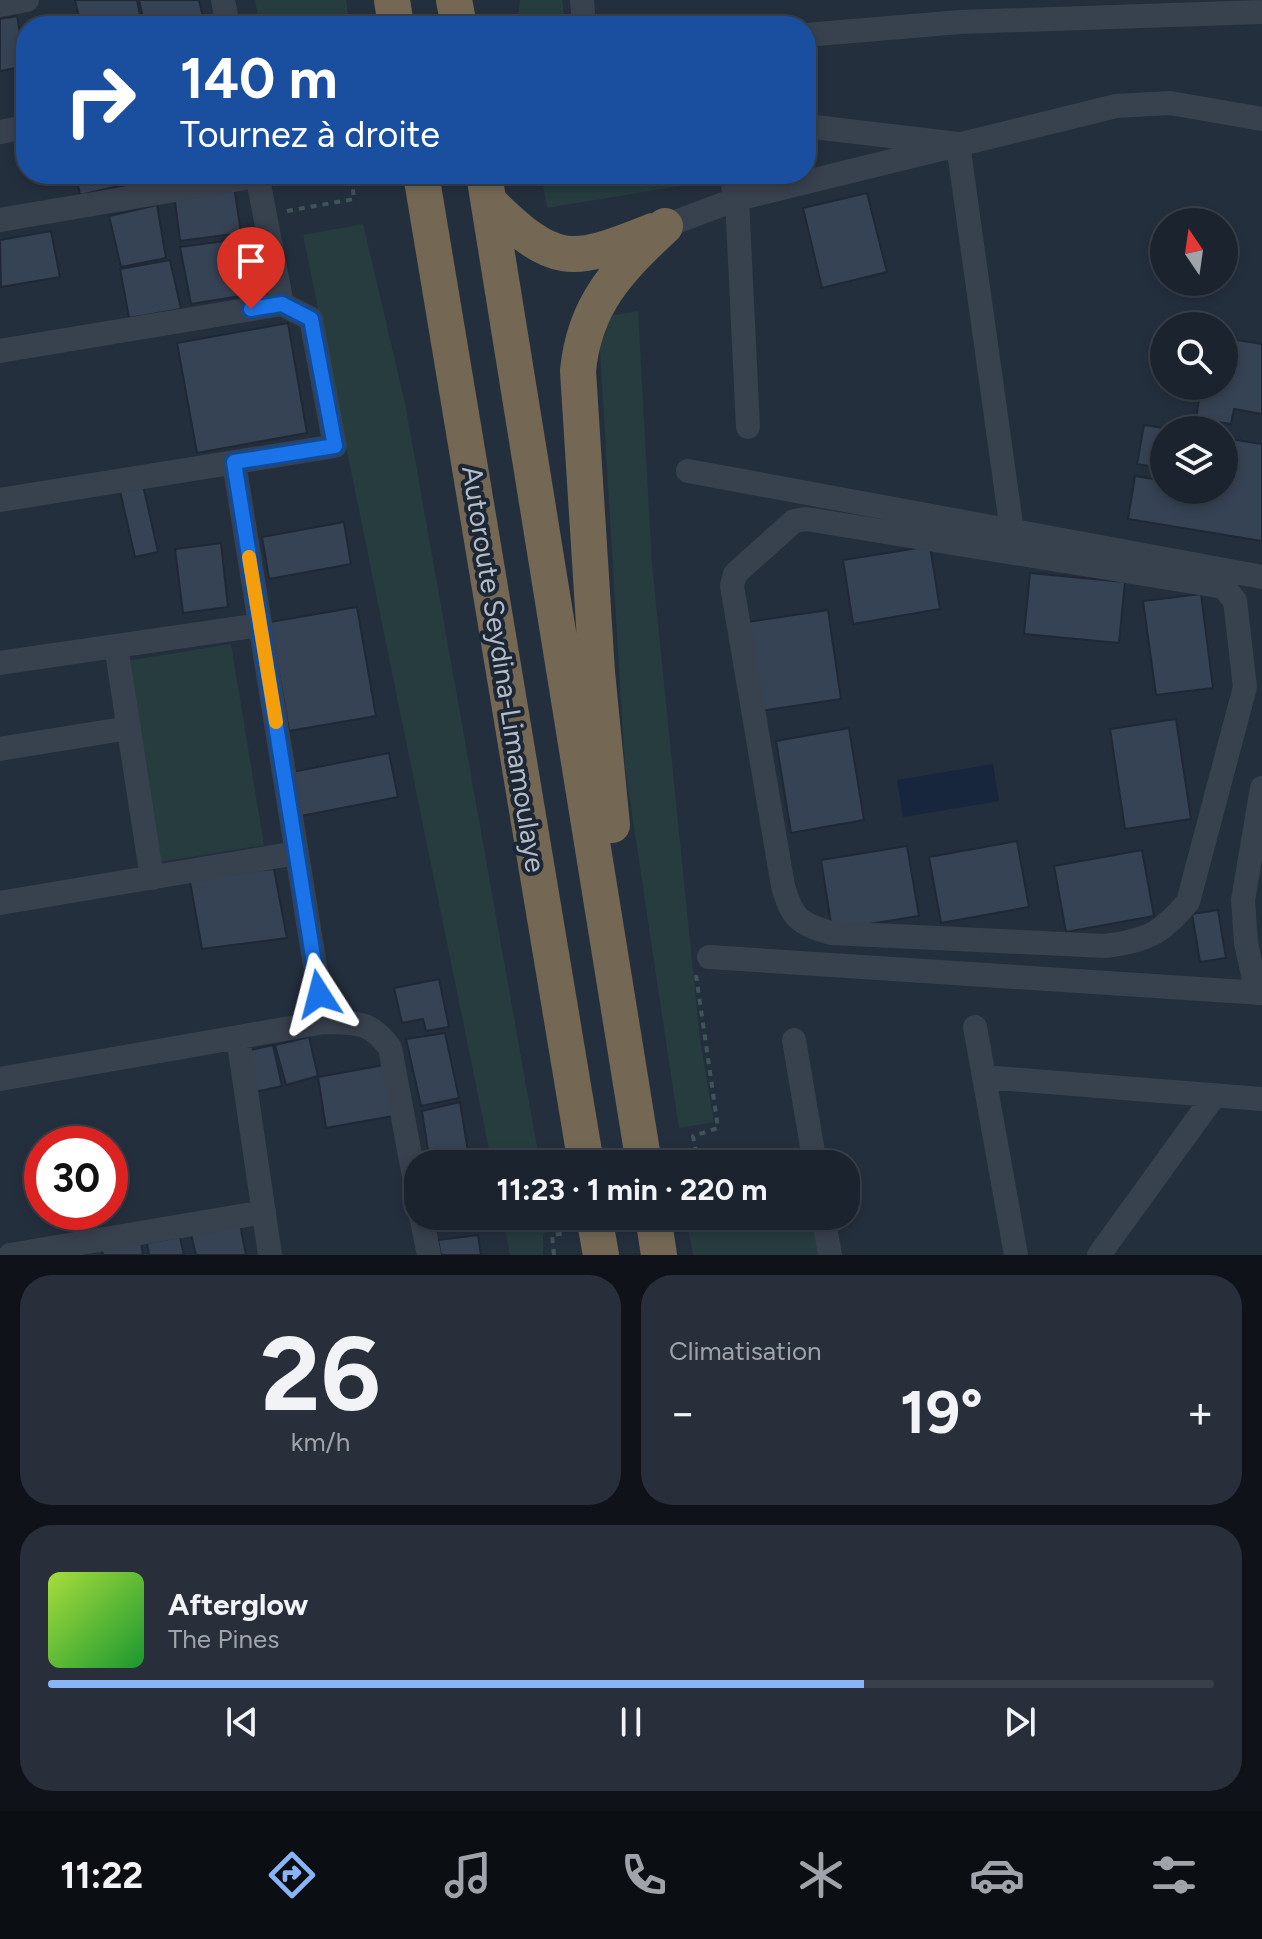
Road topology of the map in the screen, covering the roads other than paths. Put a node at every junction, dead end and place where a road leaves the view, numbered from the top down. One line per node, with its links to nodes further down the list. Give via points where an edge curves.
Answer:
1 (27, 0): 2 (street)
2 (0, 5)
3 (960, 11): 4 (street); 5 (street)
4 (1262, 12)
5 (816, 33)
6 (1262, 119): 8 (street, via 1144,102)
7 (816, 127): 8 (street)
8 (958, 144): 9 (street); 25 (street)
9 (816, 179)
10 (206, 184): 17 (street)
11 (259, 184): 19 (street)
12 (423, 184): 49 (highway, Autoroute Seydina-Limamoulaye)
13 (733, 184): 16 (street)
14 (797, 184): 16 (street)
15 (487, 188): 18 (highway, via 524,236 559,254 611,246); 38 (highway)
16 (737, 199): 18 (street); 21 (street)
17 (0, 220)
18 (665, 226): 38 (highway, via 631,258 589,316 578,371 597,672 617,869)
19 (282, 304): 20 (street); 22 (street, via 311,319 335,446)
20 (0, 351)
21 (748, 427)
22 (234, 462): 24 (street); 27 (street)
23 (688, 471): 25 (street)
24 (0, 500)
25 (1012, 531): 26 (street)
26 (1262, 577)
27 (260, 625): 28 (street); 34 (street)
28 (116, 646): 29 (street); 31 (street)
29 (0, 663)
30 (1250, 713): 30 (street, via 1188,902 1167,927 1144,940 1105,946 831,933 805,925 790,909 783,886 732,586 735,574 794,521 806,519 1224,587 1235,601)
31 (129, 728): 32 (street); 35 (street)
32 (0, 749)
33 (1262, 788): 39 (street, via 1243,900 1246,943)
34 (297, 853): 35 (street); 40 (street)
35 (152, 878): 36 (street)
36 (0, 903)
37 (709, 957): 39 (street)
38 (616, 990): 50 (highway)
39 (1260, 993)
40 (324, 1022): 42 (street); 48 (street, via 363,1024 390,1048)
41 (975, 1027): 44 (street)
42 (238, 1037): 45 (street); 52 (street)
43 (794, 1040): 51 (street)
44 (984, 1077): 46 (street); 63 (street)
45 (0, 1079)
46 (1214, 1096): 47 (street); 64 (street)
47 (1262, 1099)
48 (409, 1150)
49 (584, 1150)
50 (642, 1150)
51 (813, 1150)
52 (264, 1212): 57 (street); 58 (street)
53 (424, 1230): 59 (street)
54 (597, 1230): 60 (highway)
55 (655, 1230): 61 (highway)
56 (826, 1230): 62 (street)
57 (10, 1255)
58 (270, 1255)
59 (429, 1255)
60 (601, 1255)
61 (659, 1255)
62 (830, 1255)
63 (1016, 1255)
64 (1099, 1255)

